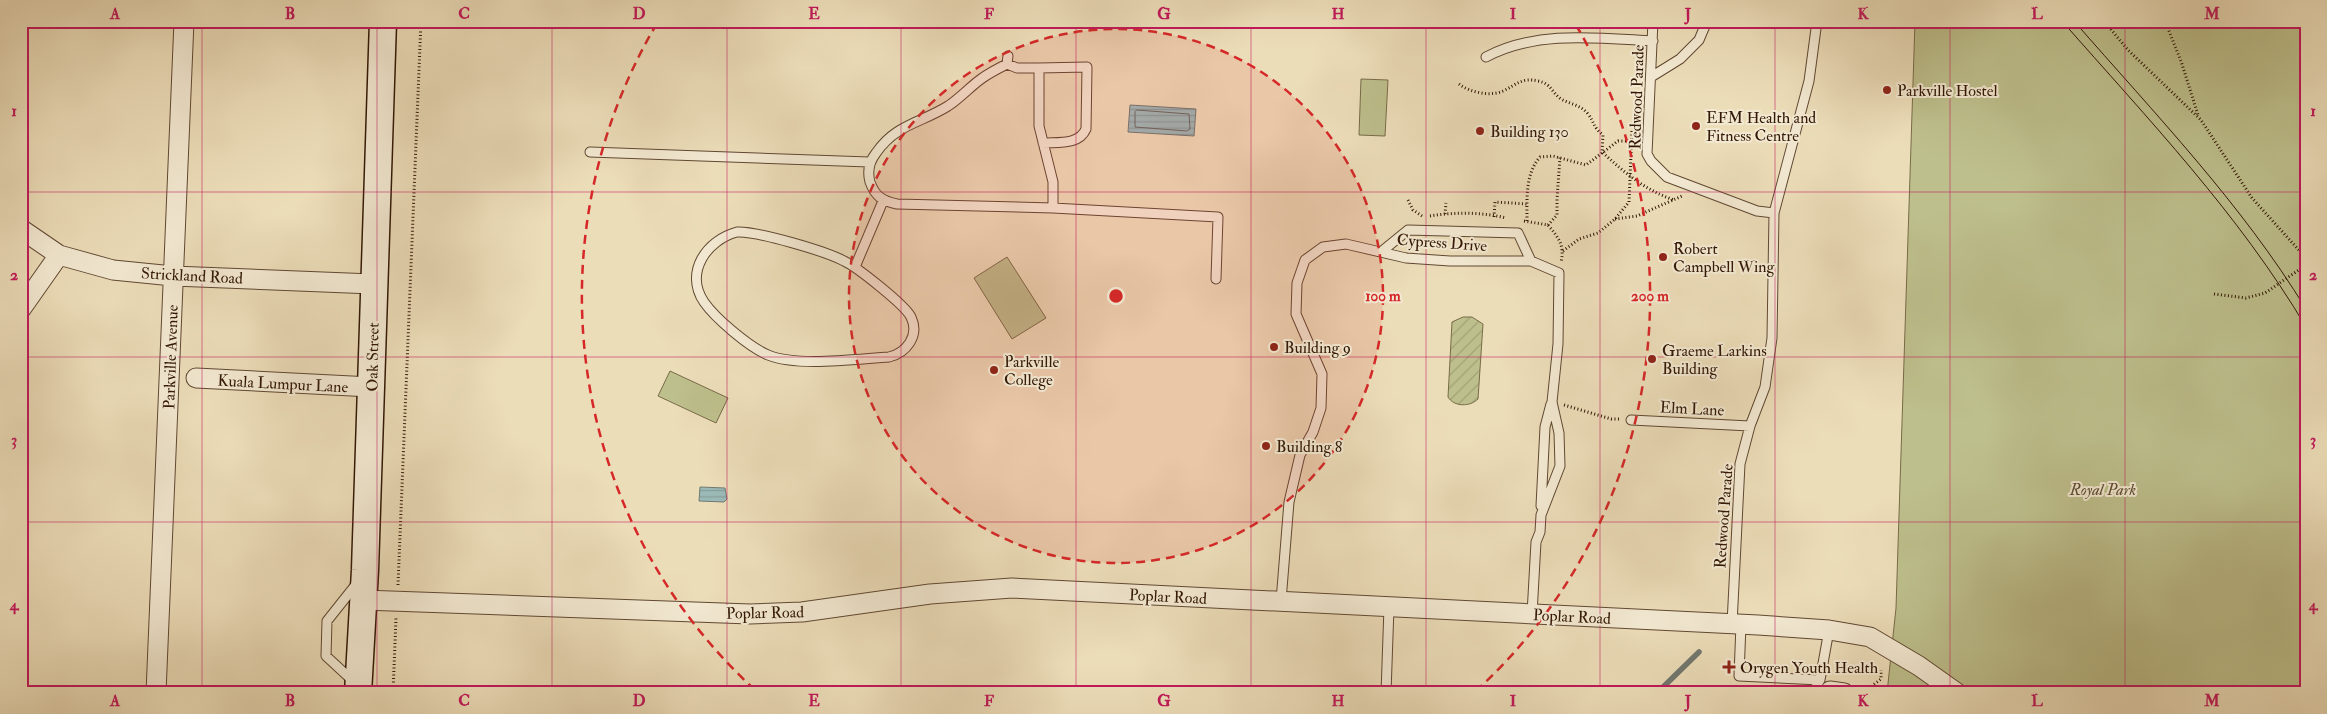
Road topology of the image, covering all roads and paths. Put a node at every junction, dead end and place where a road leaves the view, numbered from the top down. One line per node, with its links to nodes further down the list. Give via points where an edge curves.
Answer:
1 (184, 21): 45 (street, Parkville Avenue)
2 (383, 21): 47 (street, Oak Street)
3 (421, 21): 58 (path)
4 (1653, 21): 9 (lane, Redwood Parade)
5 (1707, 21): 12 (lane, via 1699,40 1680,59)
6 (1817, 21): 30 (lane, via 1809,81)
7 (2104, 21): 14 (path, via 2128,50)
8 (2165, 21): 14 (path, via 2195,109)
9 (1653, 41): 10 (lane, via 1586,38 1523,42); 12 (lane, Redwood Parade)
10 (1486, 57)
11 (1039, 68): 17 (lane, via 1039,126); 17 (lane, via 1087,66 1086,129 1083,137 1074,141); 21 (lane, via 1016,68 1008,60 947,106 892,134)
12 (1651, 77): 15 (lane, Redwood Parade)
13 (1459, 84): 19 (path, via 1468,90 1484,92 1501,92 1522,80 1550,85 1559,97 1588,114 1593,127 1603,135)
14 (2202, 120): 41 (path, via 2252,198)
15 (1649, 130): 16 (path, via 1632,130); 23 (lane, Redwood Parade, via 1651,162 1667,177)
16 (1632, 141): 19 (path, via 1618,141); 22 (path)
17 (1043, 143): 29 (lane, via 1053,182)
18 (590, 152): 21 (lane)
19 (1602, 152): 20 (path, via 1586,165); 22 (path)
20 (1560, 157): 28 (path, via 1540,157 1534,163); 37 (path, via 1556,199 1558,215)
21 (870, 162): 26 (lane, via 869,176)
22 (1630, 178): 25 (path, via 1653,193); 34 (path, via 1629,202)
23 (1697, 187): 25 (path); 30 (lane, Redwood Parade, via 1757,211)
24 (1408, 200): 31 (path, via 1413,210 1423,218)
25 (1674, 200): 34 (path, via 1636,216)
26 (883, 201): 29 (lane); 44 (lane)
27 (1446, 203): 31 (path)
28 (1527, 204): 32 (path, via 1504,200 1495,202); 36 (path)
29 (1053, 208): 46 (lane, via 1218,217)
30 (1774, 212): 55 (lane, Redwood Parade, via 1772,338 1765,387)
31 (1445, 214): 32 (path)
32 (1494, 215): 33 (path)
33 (1508, 219)
34 (1615, 220): 37 (path, via 1563,251)
35 (1521, 221): 36 (path)
36 (1527, 221): 37 (path)
37 (1548, 225)
38 (21, 229): 40 (street, Strickland Road)
39 (1382, 252): 42 (lane, Cypress Drive, via 1406,258 1450,261); 42 (lane, via 1408,230 1518,233); 59 (lane, Cypress Drive, via 1346,244 1323,247 1305,260 1296,283 1296,314 1322,374 1321,408 1300,455 1289,502)
40 (59, 255): 45 (street, Strickland Road, via 113,270); 49 (street)
41 (2306, 258)
42 (1531, 261): 52 (lane, Cypress Drive, via 1559,273 1558,344)
43 (2306, 265): 48 (path, via 2264,293 2246,298)
44 (855, 267): 44 (lane, via 912,318 913,338 897,355 807,361 768,355 713,312 703,301 698,286 698,270 704,251 720,238 737,232 780,240)
45 (173, 276): 47 (street, Strickland Road); 67 (street, Parkville Avenue)
46 (1216, 280)
47 (373, 284): 51 (street, Oak Street)
48 (2214, 294)
49 (21, 309)
50 (196, 378): 51 (street, Kuala Lumpur Lane)
51 (371, 387): 57 (street, Oak Street)
52 (1552, 402): 53 (path); 56 (lane, via 1545,427); 56 (lane, Cypress Drive, via 1559,434 1560,466)
53 (1611, 419)
54 (1631, 420): 55 (lane, Elm Lane)
55 (1750, 426): 62 (lane, Redwood Parade, via 1740,464)
56 (1541, 515): 61 (lane, Cypress Drive, via 1536,542)
57 (364, 587): 58 (street, Poplar Road); 66 (street, Oak Street); 66 (lane, via 327,621 326,656)
58 (397, 601): 59 (street, Poplar Road, via 750,614 802,612 930,594 1012,588); 68 (path)
59 (1281, 602): 60 (street, Poplar Road)
60 (1389, 607): 61 (street, Poplar Road); 69 (lane)
61 (1532, 614): 62 (street, Poplar Road)
62 (1737, 624): 63 (street, Poplar Road); 65 (lane, Redwood Parade, via 1738,676)
63 (1829, 630): 65 (lane); 71 (street, Poplar Road, via 1870,637)
64 (1881, 670): 70 (path, via 1881,679)
65 (1827, 689)
66 (359, 690)
67 (156, 693)
68 (393, 693)
69 (1386, 693)
70 (1863, 693)
71 (1957, 693)

